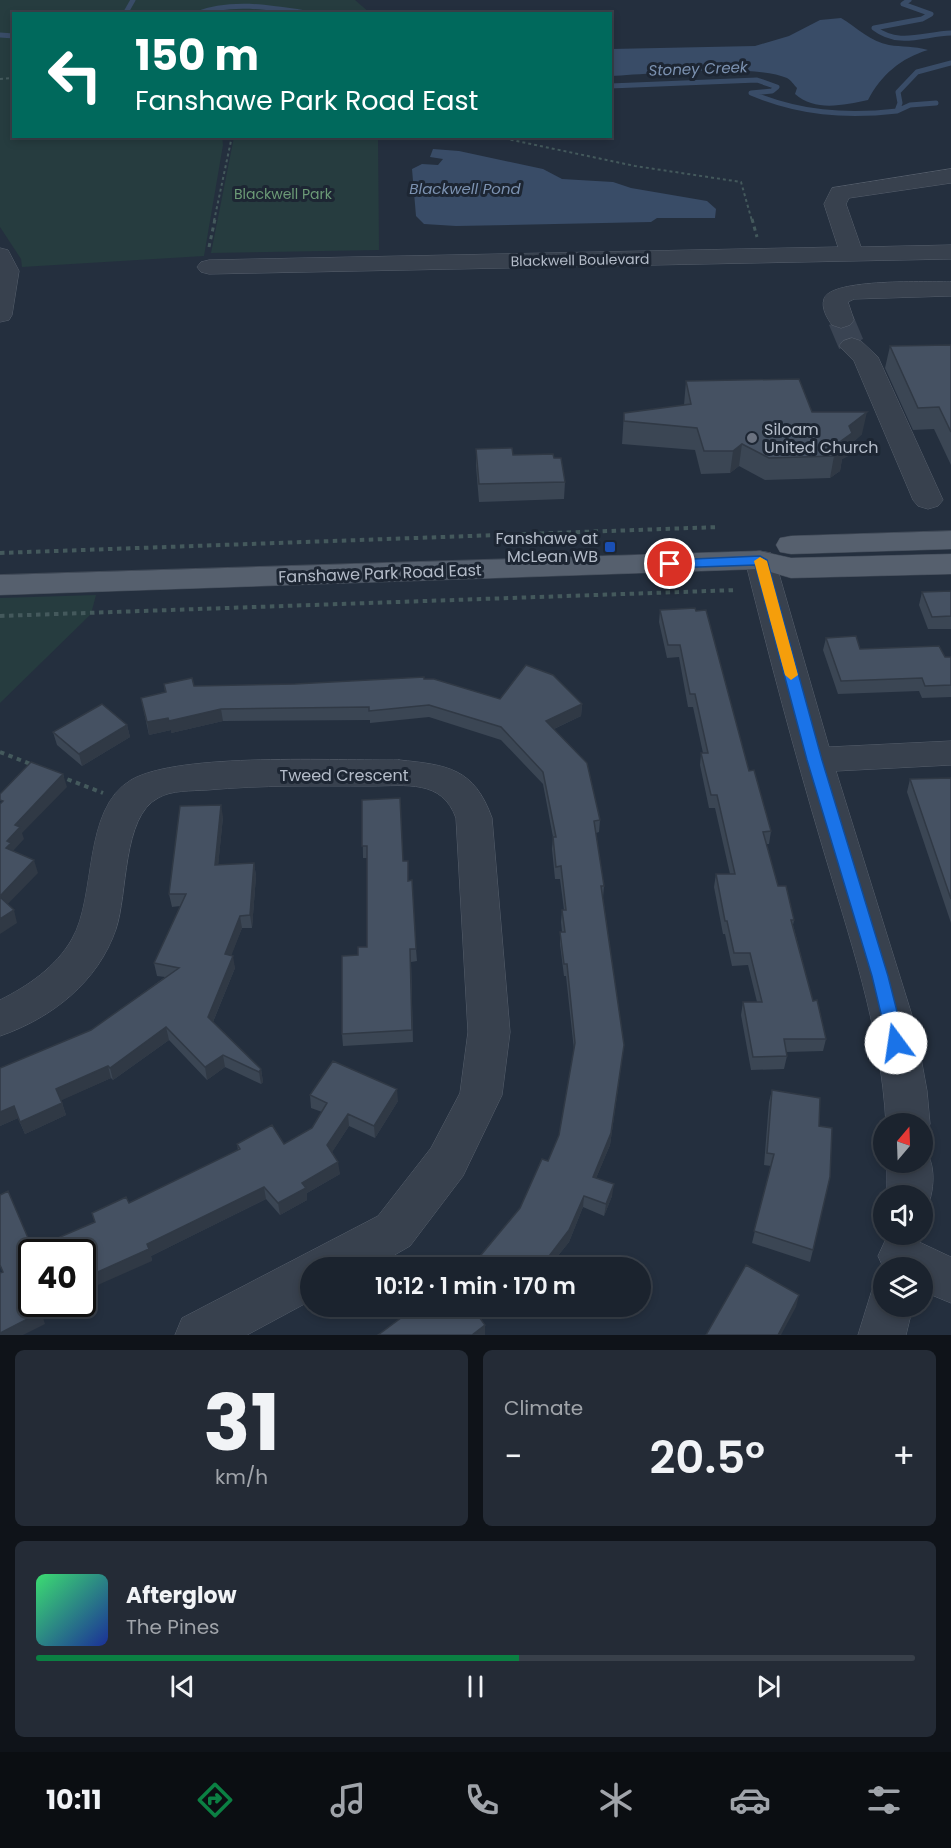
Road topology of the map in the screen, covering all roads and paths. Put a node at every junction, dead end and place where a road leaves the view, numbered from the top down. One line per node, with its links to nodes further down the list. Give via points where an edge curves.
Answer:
1 (232, 138): 8 (path)
2 (502, 138): 7 (path, via 634,166 741,182)
3 (951, 176): 5 (street, via 840,194 835,204)
4 (951, 252): 5 (street, Blackwell Boulevard)
5 (852, 254): 7 (street, Blackwell Boulevard)
6 (0, 255): 11 (street, via 7,272)
7 (766, 256): 8 (street, Blackwell Boulevard)
8 (209, 257)
9 (951, 289): 10 (street)
10 (849, 292): 12 (street, via 836,299); 13 (street)
11 (0, 315)
12 (841, 320)
13 (928, 500)
14 (719, 527): 16 (path)
15 (951, 540): 17 (main road, Fanshawe Park Road East, via 777,546)
16 (0, 553)
17 (760, 560): 18 (main road, Fanshawe Park Road East, via 791,568); 19 (main road, Fanshawe Park Road East); 24 (street)
18 (951, 564)
19 (0, 585)
20 (737, 590): 21 (path)
21 (0, 616)
22 (0, 752): 25 (path)
23 (951, 753): 24 (street)
24 (814, 760): 29 (street, via 880,976 907,1087)
25 (43, 769)
26 (54, 774): 27 (path)
27 (128, 804): 28 (street, via 119,822 97,929 74,971 15,1013); 31 (street, Tweed Crescent, via 146,788 189,778 399,773 429,776 457,785 470,802 489,1032 481,1095 447,1161 394,1231)
28 (0, 1019)
29 (908, 1113)
30 (901, 1253): 33 (street)
31 (347, 1257)
32 (300, 1281): 35 (street)
33 (951, 1281)
34 (886, 1317): 36 (street)
35 (199, 1335)
36 (882, 1335)

